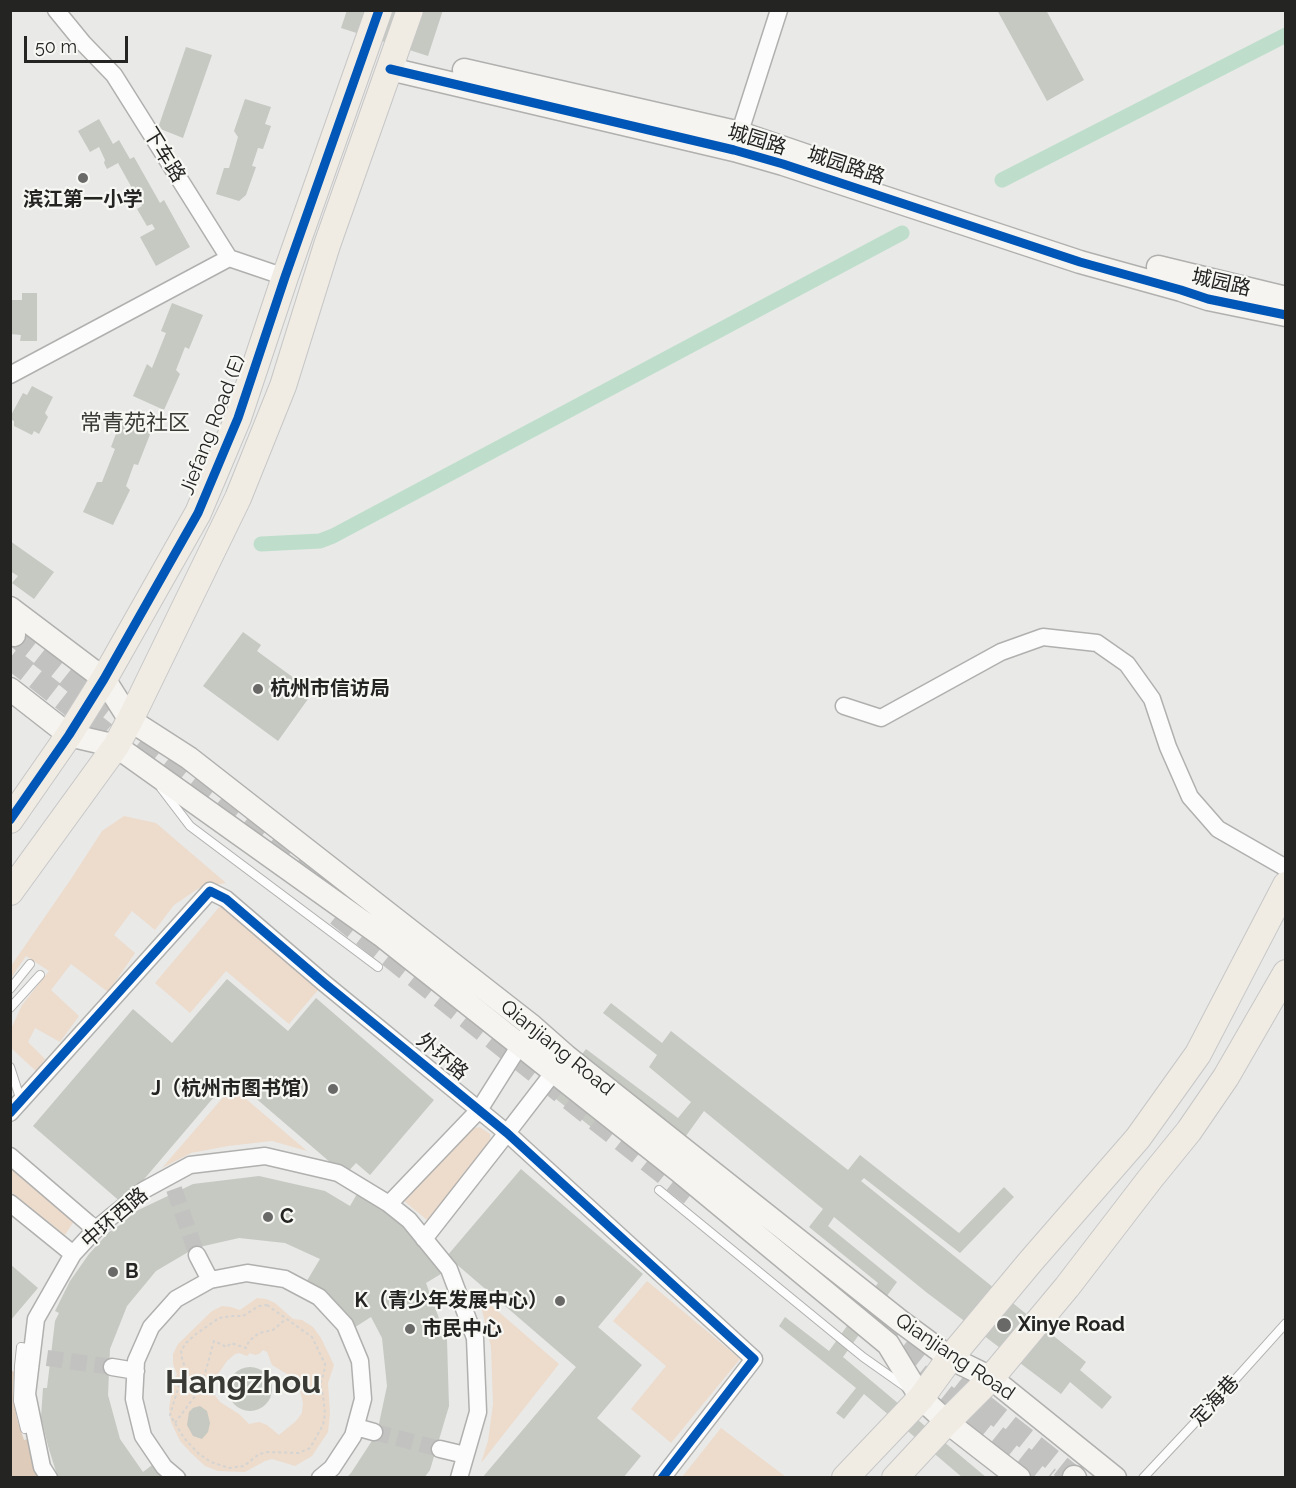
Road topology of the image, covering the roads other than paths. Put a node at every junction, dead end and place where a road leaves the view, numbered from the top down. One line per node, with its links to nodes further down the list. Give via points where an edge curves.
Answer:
1 (56, 10): 7 (street, 下车路, via 114,75)
2 (379, 10): 8 (main road, Jiefang Road (E))
3 (410, 10): 5 (main road)
4 (779, 10): 6 (street)
5 (392, 62): 6 (main road, 城园路路); 16 (main road, via 327,245 283,386 238,498)
6 (737, 141): 9 (main road, 城园路, via 1086,247); 10 (main road, 城园路路, via 783,164 1080,261 1208,299)
7 (229, 258): 8 (street); 11 (street)
8 (285, 277): 13 (main road, Jiefang Road (E), via 238,418 198,513)
9 (1286, 298)
10 (1286, 315)
11 (10, 375)
12 (10, 608): 13 (main road, Qianjiang Road)
13 (104, 679): 16 (main road, Qianjiang Road); 17 (main road, Jiefang Road (E))
14 (10, 689): 17 (main road, Qianjiang Road)
15 (844, 706): 21 (street, via 881,718 1001,652 1043,637 1097,643 1127,664 1152,699 1190,797 1218,829)
16 (130, 720): 18 (main road); 30 (main road, Qianjiang Road, via 189,758)
17 (69, 735): 18 (main road, Qianjiang Road); 20 (main road, Jiefang Road (E))
18 (116, 746): 19 (main road, Qianjiang Road); 22 (main road)
19 (144, 766): 25 (lane, via 190,826); 30 (main road, Qianjiang Road)
20 (10, 819)
21 (1286, 868)
22 (10, 892)
23 (1284, 892): 46 (main road, via 1198,1054 1138,1138)
24 (30, 964): 28 (lane)
25 (378, 967)
26 (1286, 973): 49 (main road, via 1226,1077 1189,1131)
27 (40, 975): 29 (lane)
28 (10, 989)
29 (10, 1008)
30 (526, 1036): 31 (main road, Qianjiang Road); 34 (street)
31 (560, 1064): 35 (street); 46 (main road, Qianjiang Road); 50 (main road, Qianjiang Road, via 679,1171 888,1344)
32 (10, 1067): 33 (lane)
33 (16, 1107): 34 (street, 外环路, via 210,891 226,899)
34 (479, 1110): 35 (street, 外环路); 39 (street)
35 (507, 1133): 41 (street); 60 (street, 外环路, via 754,1359)
36 (10, 1156): 40 (street)
37 (659, 1190): 50 (lane, via 863,1357)
38 (10, 1203): 42 (street)
39 (389, 1204): 40 (street, 中环西路, via 338,1173 265,1156 190,1165 171,1183 144,1190); 41 (street, 中环西路)
40 (96, 1229): 42 (street, 中环西路)
41 (424, 1239): 55 (street, 中环西路, via 449,1269 475,1338 478,1412)
42 (73, 1254): 56 (street, 中环西路, via 36,1319 37,1355 27,1394 42,1467)
43 (197, 1255): 44 (street)
44 (210, 1280): 48 (street, via 176,1299 151,1327 136,1361); 52 (street, via 247,1273 285,1279 319,1297 345,1326 360,1361 363,1399)
45 (1286, 1323): 65 (lane, 定海巷)
46 (950, 1358): 49 (main road, Qianjiang Road); 50 (main road)
47 (112, 1367): 48 (street)
48 (136, 1371): 57 (street, via 134,1399 143,1436 164,1467)
49 (991, 1378): 51 (main road); 64 (main road, Qianjiang Road)
50 (921, 1398): 51 (main road, Qianjiang Road); 61 (main road)
51 (946, 1422): 62 (main road); 63 (main road, Qianjiang Road)
52 (356, 1426): 53 (street); 58 (street, via 332,1468)
53 (374, 1432)
54 (440, 1449): 55 (street)
55 (465, 1455): 59 (street, 中环西路)
56 (49, 1478)
57 (177, 1478)
58 (320, 1478)
59 (459, 1478)
60 (662, 1478)
61 (845, 1478)
62 (895, 1478)
63 (1019, 1478)
64 (1115, 1478)
65 (1143, 1478)

